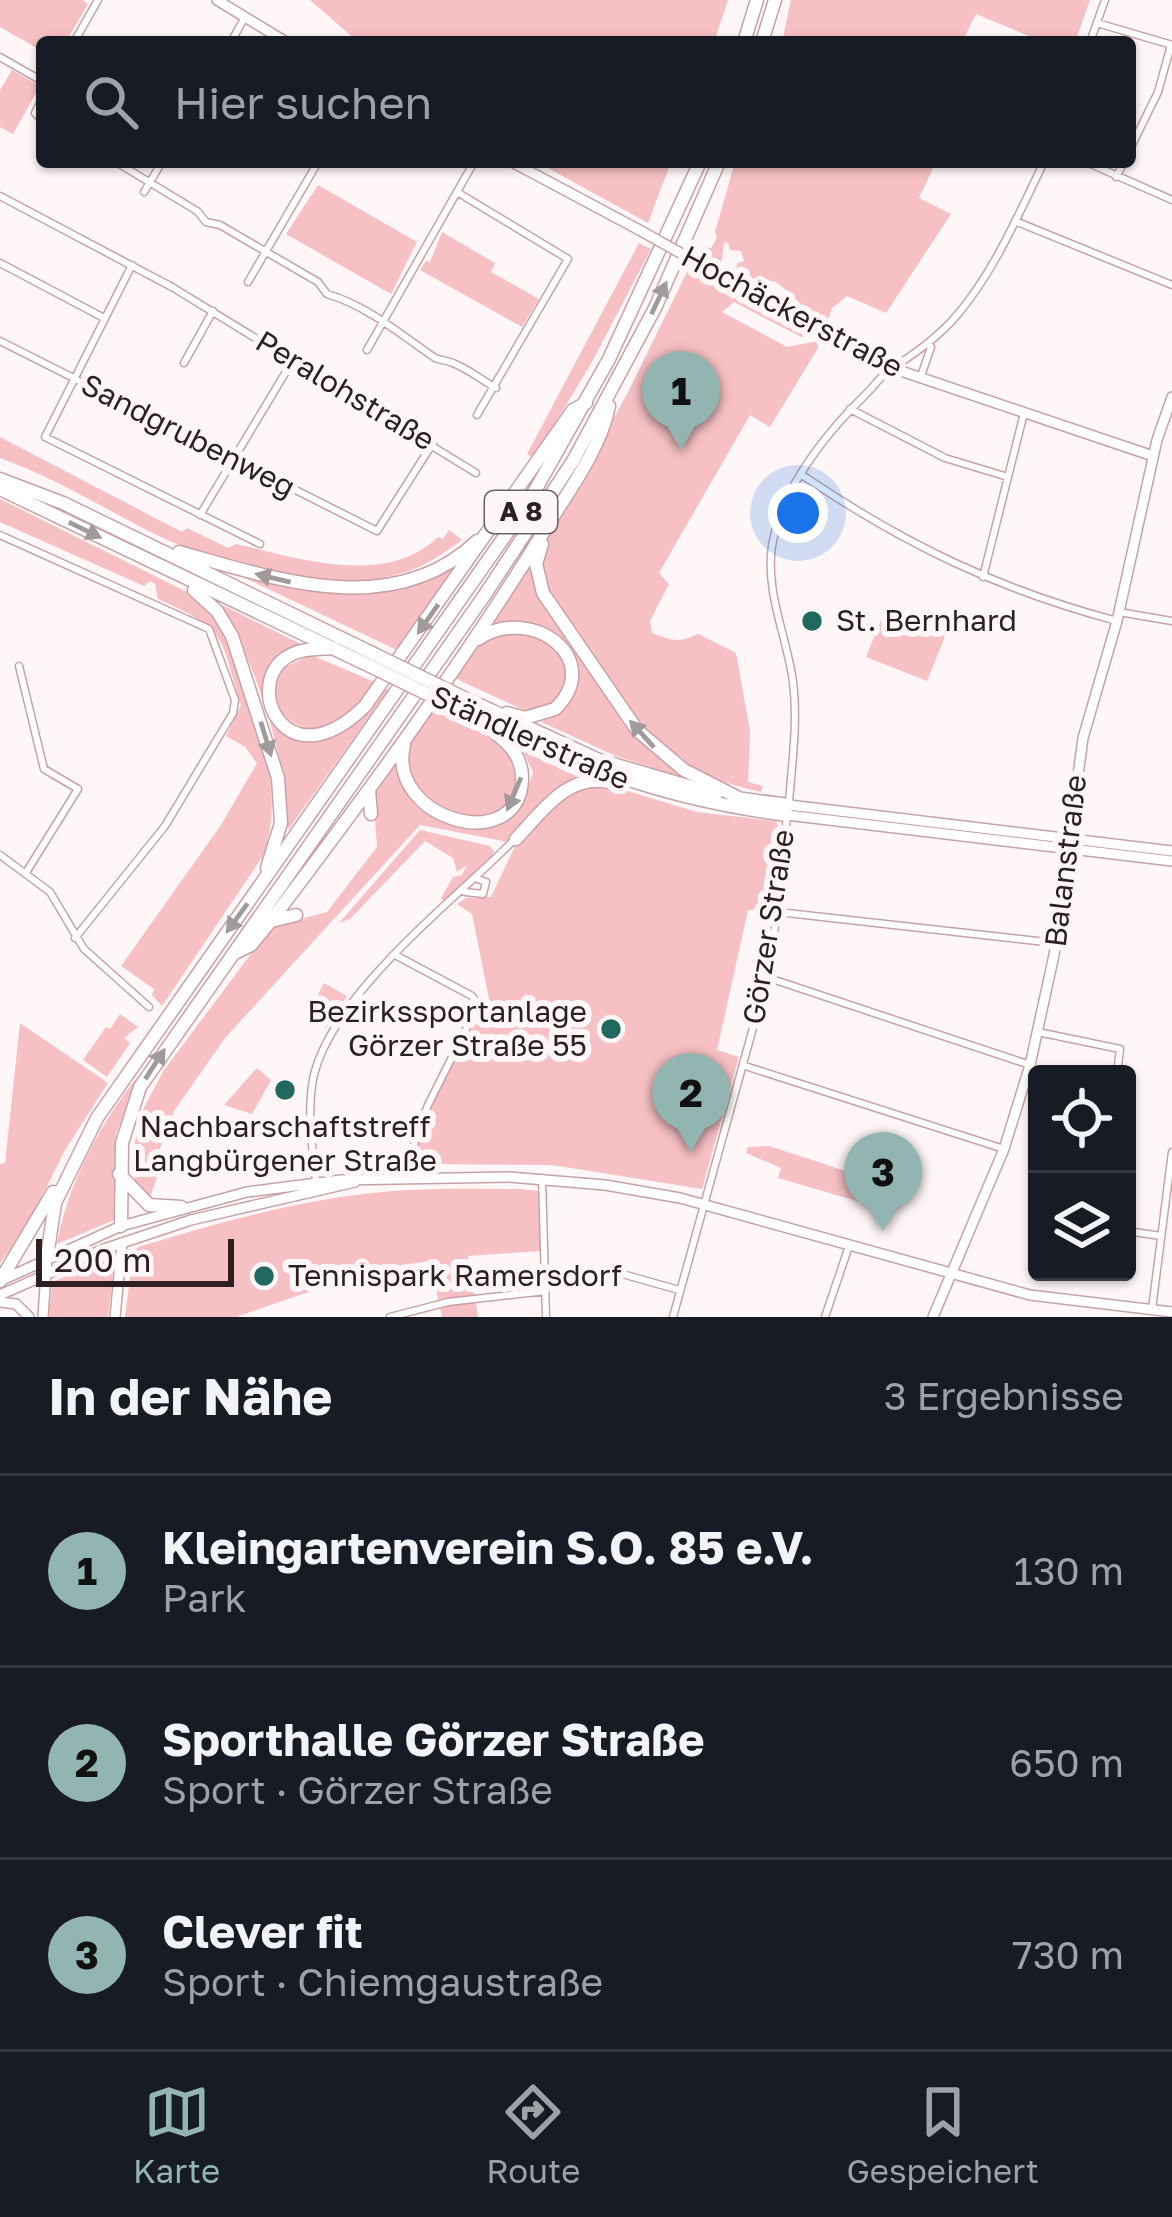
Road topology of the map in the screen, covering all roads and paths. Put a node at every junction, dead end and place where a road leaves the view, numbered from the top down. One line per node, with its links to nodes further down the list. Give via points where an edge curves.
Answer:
1 (98, 0): 8 (street)
2 (217, 0): 6 (main road)
3 (757, 0): 11 (highway)
4 (775, 0): 12 (highway)
5 (1106, 0): 7 (street)
6 (245, 17): 9 (street); 10 (main road)
7 (1097, 23): 13 (street); 14 (street)
8 (77, 36)
9 (234, 36)
10 (276, 36)
11 (746, 36)
12 (764, 36)
13 (1092, 36)
14 (1172, 45): 17 (street)
15 (0, 57): 16 (street)
16 (36, 78)
17 (1136, 137)
18 (126, 168): 29 (street)
19 (159, 168): 29 (street)
20 (315, 168): 35 (street)
21 (471, 168): 31 (street)
22 (523, 168): 48 (main road, Hochäckerstraße, bridge)
23 (697, 168): 54 (highway, A 8)
24 (716, 168): 52 (highway, A 8, one-way to 24)
25 (1041, 168): 34 (street, Görzer Straße)
26 (1098, 168): 28 (street)
27 (1121, 168): 28 (street)
28 (1116, 177): 33 (street)
29 (150, 183): 30 (street); 35 (street)
30 (145, 192)
31 (457, 192): 42 (street); 51 (street, via 568,259)
32 (0, 196): 37 (street, Peralohstraße)
33 (1172, 200)
34 (1015, 221): 39 (street); 44 (street, Görzer Straße, via 964,306)
35 (266, 252): 38 (street); 42 (street)
36 (0, 263): 41 (street)
37 (133, 265): 40 (street, Peralohstraße); 41 (street)
38 (248, 283)
39 (1172, 285)
40 (213, 311): 46 (street, Peralohstraße); 47 (street)
41 (104, 318): 49 (street)
42 (383, 322): 45 (street); 51 (street)
43 (0, 341): 49 (street, Sandgrubenweg)
44 (928, 344): 48 (street, Görzer Straße); 50 (street, Görzer Straße)
45 (367, 350)
46 (293, 360): 59 (street, Peralohstraße); 61 (street)
47 (184, 363)
48 (895, 369): 50 (main road, Hochäckerstraße); 55 (street, Görzer Straße)
49 (74, 378): 61 (street, Sandgrubenweg); 68 (street, via 45,436)
50 (920, 379): 56 (main road, Hochäckerstraße)
51 (496, 388): 57 (street)
52 (613, 388): 67 (highway, via 605,425); 103 (highway, A 8, via 527,533)
53 (1172, 397): 58 (main road, Balanstraße)
54 (587, 403): 69 (highway, via 573,410); 96 (highway, A 8, via 528,502)
55 (850, 409): 63 (street, Görzer Straße); 64 (street, via 945,458)
56 (1024, 413): 60 (main road, Hochäckerstraße); 64 (street)
57 (477, 416)
58 (1167, 424): 60 (main road, Balanstraße)
59 (433, 443): 61 (street, Sandgrubenweg, via 376,530); 62 (street, Peralohstraße)
60 (1153, 456): 75 (main road, Balanstraße)
61 (234, 459): 68 (street)
62 (476, 472)
63 (802, 475): 74 (street); 87 (street, Görzer Straße, via 779,521 771,562 793,682)
64 (1009, 477): 74 (street)
65 (0, 479): 71 (highway, Ständlerstraße)
66 (0, 489): 73 (highway, Ständlerstraße, one-way to 73)
67 (561, 502): 77 (highway); 86 (highway, one-way to 67, via 653,747 543,593 538,550)
68 (200, 514): 72 (street)
69 (495, 523): 71 (highway, one-way to 71, via 435,572 381,587 289,582); 78 (highway, one-way to 78, via 365,706 330,734 296,733 273,710 272,675 301,650)
70 (0, 535): 101 (street, via 202,624 235,700 165,826)
71 (136, 538): 79 (highway, Ständlerstraße)
72 (260, 544)
73 (169, 571): 78 (highway, Ständlerstraße); 96 (highway, one-way to 96, via 225,622 278,778 281,823)
74 (983, 578): 75 (street)
75 (1118, 616): 76 (street); 90 (main road, Balanstraße, via 1083,738)
76 (1172, 621)
77 (472, 644): 82 (highway, via 502,627 526,626 558,643 571,669 568,693 544,714 525,718); 83 (highway)
78 (334, 648): 79 (highway, Ständlerstraße)
79 (373, 660): 81 (highway, Ständlerstraße, bridge)
80 (20, 666): 94 (street, via 44,769 78,789)
81 (457, 703): 82 (highway, Ständlerstraße); 83 (highway, one-way to 83, via 520,764 521,788 508,812 469,823 422,801 404,777); 84 (highway, Ständlerstraße, via 560,757)
82 (477, 704): 86 (highway, Ständlerstraße, via 599,760)
83 (409, 733): 85 (highway)
84 (645, 788): 87 (highway, Ständlerstraße); 89 (highway, via 582,780)
85 (369, 789): 88 (highway); 100 (highway)
86 (739, 798): 87 (highway, Ständlerstraße)
87 (788, 810): 90 (main road, Ständlerstraße); 98 (street, Görzer Straße)
88 (371, 814)
89 (516, 838): 95 (street)
90 (1067, 843): 91 (main road, Ständlerstraße); 93 (main road, Ständlerstraße); 102 (main road, Balanstraße)
91 (1172, 851)
92 (0, 855): 94 (street)
93 (1172, 861)
94 (27, 871): 101 (street, via 56,899)
95 (475, 880): 97 (street); 97 (street, via 486,882 483,895)
96 (260, 886): 119 (highway, A 8, one-way to 119, via 117,1086)
97 (463, 892): 104 (street)
98 (778, 912): 102 (street); 105 (street, Görzer Straße)
99 (296, 914): 100 (highway)
100 (270, 922): 103 (highway)
101 (75, 938): 106 (street)
102 (1056, 944): 107 (main road, Balanstraße)
103 (232, 955): 114 (highway, A 8, one-way to 103, via 140,1087)
104 (396, 956): 115 (street, via 477,1002 428,1106); 117 (street, via 344,1013 317,1065 310,1114)
105 (766, 977): 108 (street, Görzer Straße); 109 (street)
106 (149, 1006)
107 (1038, 1032): 109 (main road, Balanstraße); 110 (street, via 1120,1049)
108 (744, 1065): 112 (street); 121 (street, Görzer Straße)
109 (1030, 1065)
110 (1118, 1065)
111 (1028, 1071): 112 (main road, Balanstraße)
112 (1004, 1149): 132 (main road, Balanstraße)
113 (1172, 1152): 125 (street)
114 (119, 1174): 122 (highway, via 149,1204); 123 (highway, A 8)
115 (411, 1178): 116 (main road); 118 (main road)
116 (542, 1178): 121 (main road); 135 (street)
117 (316, 1182): 118 (main road); 120 (street); 122 (main road)
118 (355, 1182): 120 (main road)
119 (62, 1183): 128 (highway); 133 (highway)
120 (308, 1193): 126 (main road)
121 (704, 1204): 127 (main road); 134 (street, Görzer Straße)
122 (181, 1207): 123 (main road)
123 (121, 1226): 126 (main road); 128 (main road)
124 (1136, 1232): 125 (street)
125 (1161, 1236): 137 (street)
126 (122, 1243): 129 (main road); 141 (main road)
127 (849, 1246): 132 (main road); 145 (street)
128 (52, 1255): 129 (main road); 130 (main road); 133 (main road)
129 (67, 1264): 130 (main road)
130 (46, 1274): 136 (main road); 140 (main road)
131 (626, 1275): 134 (street)
132 (948, 1275): 137 (main road, via 1048,1299); 146 (main road, Balanstraße)
133 (0, 1281)
134 (680, 1290): 144 (street, Görzer Straße)
135 (546, 1291): 142 (street); 143 (street)
136 (0, 1298): 139 (main road)
137 (1152, 1310): 138 (main road)
138 (1172, 1312)
139 (29, 1317)
140 (43, 1317)
141 (115, 1317)
142 (391, 1317)
143 (546, 1317)
144 (673, 1317)
145 (824, 1317)
146 (933, 1317)

